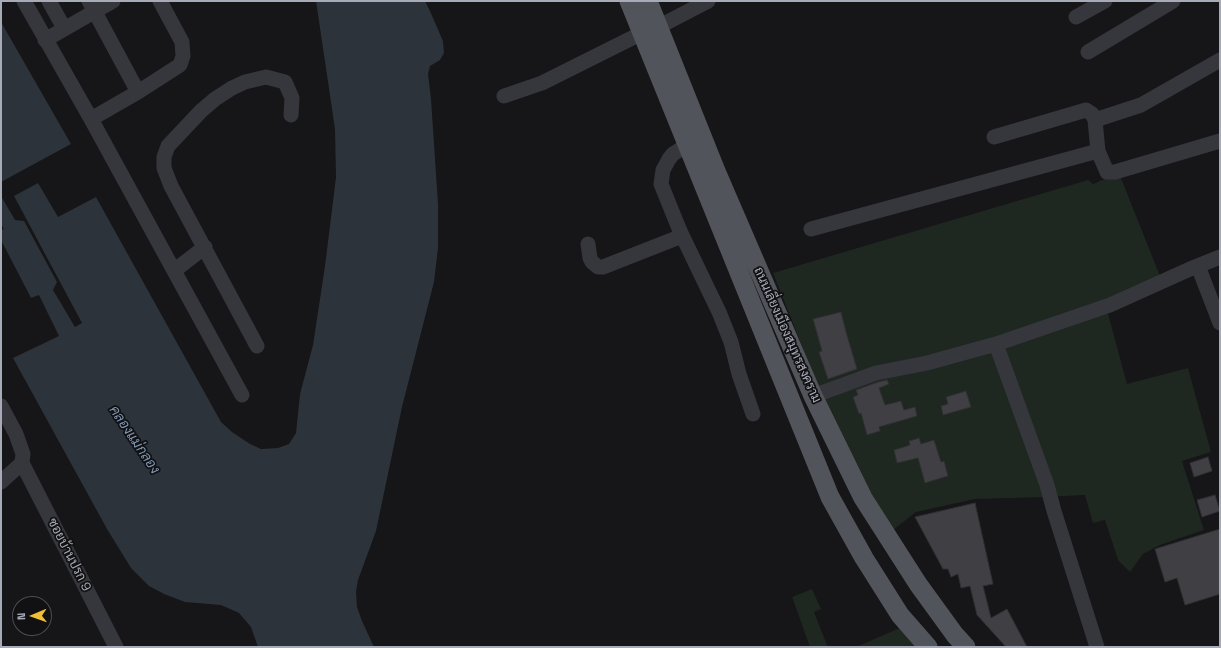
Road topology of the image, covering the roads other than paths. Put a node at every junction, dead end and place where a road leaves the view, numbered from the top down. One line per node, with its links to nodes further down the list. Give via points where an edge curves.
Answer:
1 (24, 1): 14 (street)
2 (49, 1): 12 (street)
3 (113, 1): 10 (street)
4 (629, 1): 13 (main road, ถนนเลี่ยงเมืองสมุทรสงคราม)
5 (648, 1): 13 (main road, ถนนเลี่ยงเมืองสมุทรสงคราม)
6 (708, 1): 13 (street)
7 (1105, 1): 11 (street)
8 (1173, 1): 15 (street)
9 (163, 2): 17 (street, via 182,42 182,60 180,65)
10 (92, 6): 12 (street); 17 (street)
11 (1076, 17)
12 (64, 28): 14 (street)
13 (650, 30): 18 (street, via 542,83); 24 (main road, ถนนเลี่ยงเมืองสมุทรสงคราม); 37 (main road, ถนนเลี่ยงเมืองสมุทรสงคราม, via 716,170)
14 (45, 40): 20 (street)
15 (1088, 52)
16 (1220, 60): 21 (street, via 1141,105)
17 (138, 92): 20 (street)
18 (504, 96)
19 (291, 115): 29 (street, via 292,98 285,82 266,77 245,82 215,99 168,146 164,168 171,186)
20 (91, 119): 32 (street)
21 (1095, 120): 22 (street, via 1086,110); 25 (street)
22 (994, 137)
23 (1220, 141): 25 (street, via 1115,172 1107,172)
24 (687, 145): 27 (street, via 669,159 663,170 661,184); 44 (main road, ถนนเลี่ยงเมืองสมุทรสงคราม, via 830,497 900,615)
25 (1098, 151): 26 (street)
26 (811, 229)
27 (682, 236): 28 (street, via 603,267 598,267 592,262); 39 (street, via 731,342)
28 (588, 244)
29 (205, 247): 32 (street); 35 (street)
30 (1220, 257): 31 (street)
31 (1198, 266): 33 (street); 34 (street, via 1110,305)
32 (175, 270): 36 (street)
33 (1220, 323)
34 (996, 344): 37 (street, via 926,363 876,373); 47 (street, via 1047,485)
35 (257, 346)
36 (242, 395)
37 (813, 396): 42 (main road, ถนนเลี่ยงเมืองสมุทรสงคราม, via 864,498)
38 (1, 406): 40 (street, ซอยบ้านปรก 9, via 16,434 23,454)
39 (753, 414)
40 (22, 463): 41 (street); 43 (street, ซอยบ้านปรก 9)
41 (1, 482)
42 (918, 584): 45 (main road, ถนนเลี่ยงเมืองสมุทรสงคราม); 46 (street)
43 (116, 647)
44 (928, 647)
45 (966, 647)
46 (975, 647)
47 (1097, 647)

